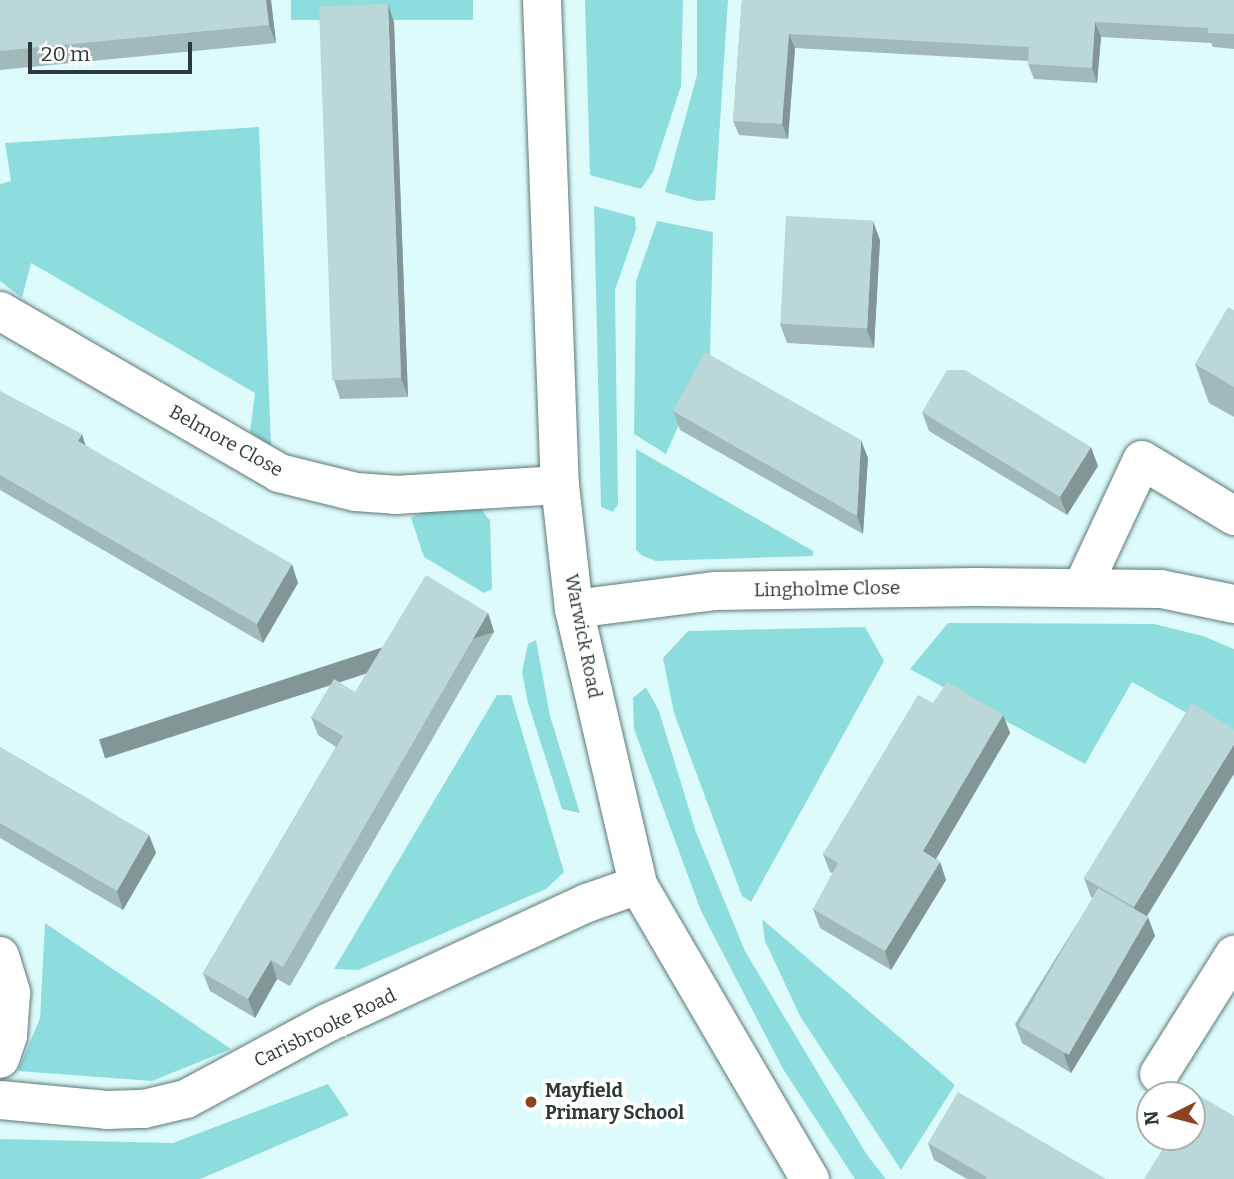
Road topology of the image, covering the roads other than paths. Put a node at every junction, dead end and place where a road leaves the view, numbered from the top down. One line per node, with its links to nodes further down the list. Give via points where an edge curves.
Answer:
1 (542, 0): 3 (street, Warwick Road)
2 (0, 311): 3 (street, Belmore Close, via 278,473 356,492 395,495)
3 (560, 485): 7 (street, Warwick Road)
4 (1234, 516): 5 (street, via 1142,460)
5 (1082, 588): 6 (street, Lingholme Close, via 1161,589); 7 (street, Lingholme Close, via 714,591)
6 (1234, 604)
7 (574, 609): 8 (street, Warwick Road)
8 (638, 885): 13 (street, Carisbrooke Road, via 587,903 325,1024 187,1099 144,1109 107,1110); 14 (street, Warwick Road)
9 (1234, 955): 12 (street)
10 (0, 956): 11 (street, via 11,993 8,1036)
11 (0, 1059)
12 (1159, 1074)
13 (0, 1100)
14 (810, 1179)

